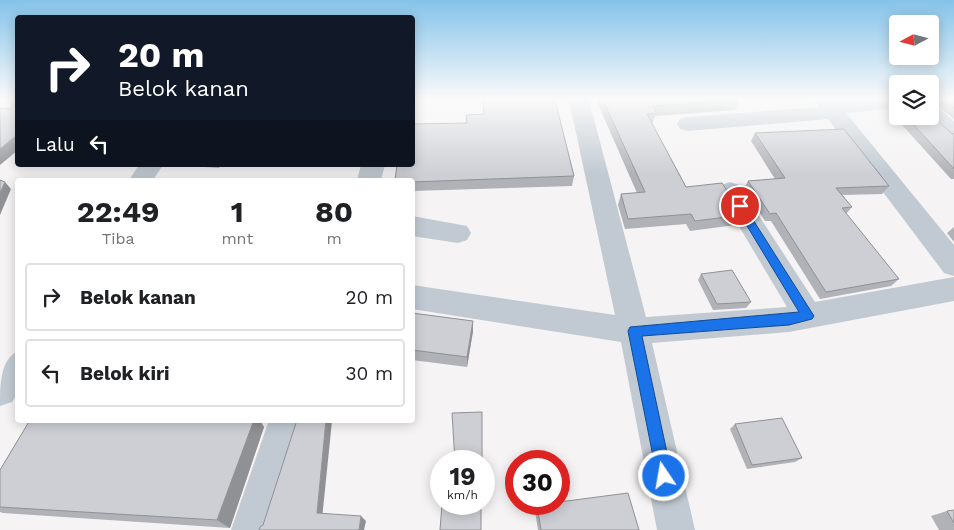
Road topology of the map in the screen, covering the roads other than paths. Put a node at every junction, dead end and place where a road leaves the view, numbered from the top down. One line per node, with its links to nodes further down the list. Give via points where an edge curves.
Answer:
1 (585, 125): 14 (street)
2 (845, 125): 10 (street)
3 (945, 125): 4 (street)
4 (954, 133)
5 (151, 167): 6 (street)
6 (142, 178)
7 (730, 191): 13 (street)
8 (415, 226): 9 (street)
9 (458, 233)
10 (954, 265)
11 (954, 289): 13 (street)
12 (415, 298): 14 (street)
13 (808, 316): 14 (street)
14 (634, 331): 19 (street)
15 (15, 368): 16 (street)
16 (0, 391)
17 (285, 423): 18 (street)
18 (250, 530)
19 (676, 530)

